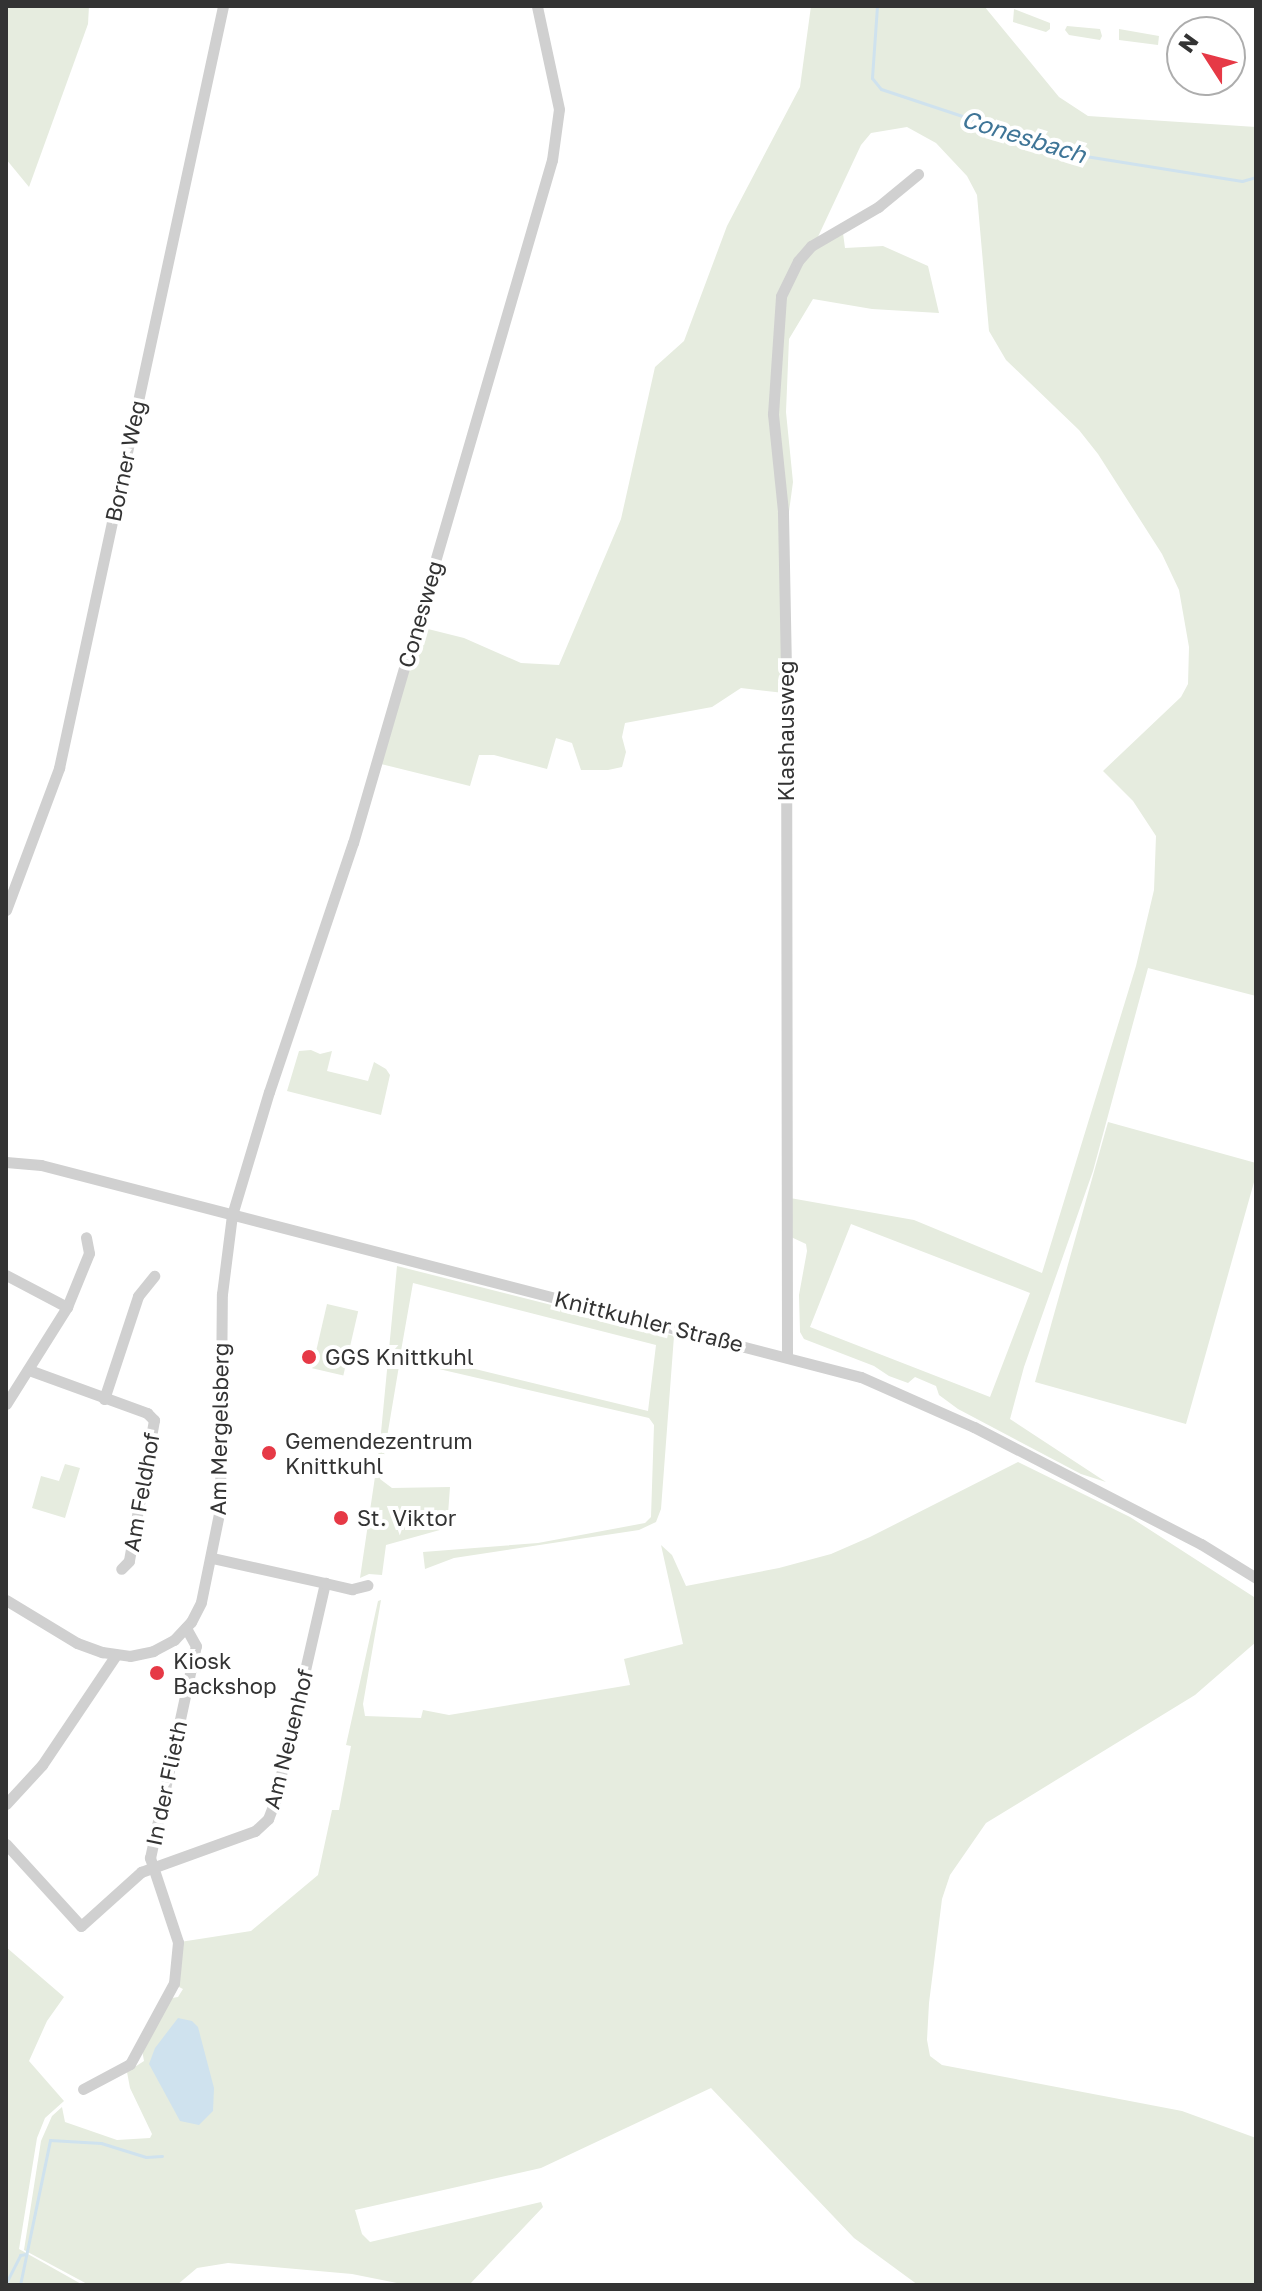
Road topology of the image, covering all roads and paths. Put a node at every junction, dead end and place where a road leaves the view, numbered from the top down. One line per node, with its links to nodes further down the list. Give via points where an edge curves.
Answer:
1 (223, 6): 4 (street, Borner Weg, via 62,757)
2 (537, 6): 6 (street, Conesweg, via 559,109 552,160 353,843)
3 (918, 174): 11 (street, Klashausweg, via 878,207 811,246 781,296 773,414 783,511 786,654)
4 (6, 910)
5 (6, 1162): 6 (street, Knittkuhler Straße, via 41,1165)
6 (232, 1215): 11 (street, Knittkuhler Straße); 15 (street, Am Mergelsberg, via 222,1294 220,1509)
7 (86, 1237): 10 (street, via 89,1253)
8 (6, 1275): 10 (street)
9 (154, 1276): 13 (street, via 138,1296)
10 (67, 1307): 12 (street)
11 (787, 1356): 17 (street, Knittkuhler Straße, via 861,1377 931,1406 1201,1544)
12 (29, 1370): 13 (street, Am Feldhof); 14 (street)
13 (104, 1399): 16 (street, Am Feldhof, via 154,1420 129,1561)
14 (6, 1404)
15 (212, 1558): 18 (street); 21 (street, Am Mergelsberg, via 199,1608)
16 (121, 1569)
17 (1256, 1578)
18 (325, 1583): 19 (street, via 352,1589); 25 (street, Am Neuenhof, via 268,1819 255,1831)
19 (368, 1585)
20 (6, 1600): 22 (street, Am Mergelsberg, via 63,1636)
21 (186, 1628): 22 (street, Am Mergelsberg, via 153,1651); 25 (street, In der Flieth, via 196,1646 150,1858)
22 (116, 1655): 23 (street, via 42,1765)
23 (6, 1804)
24 (6, 1844): 25 (street, via 81,1926 141,1872)
25 (153, 1868): 26 (street, In der Flieth, via 178,1942 174,1983 130,2064)
26 (83, 2089)

